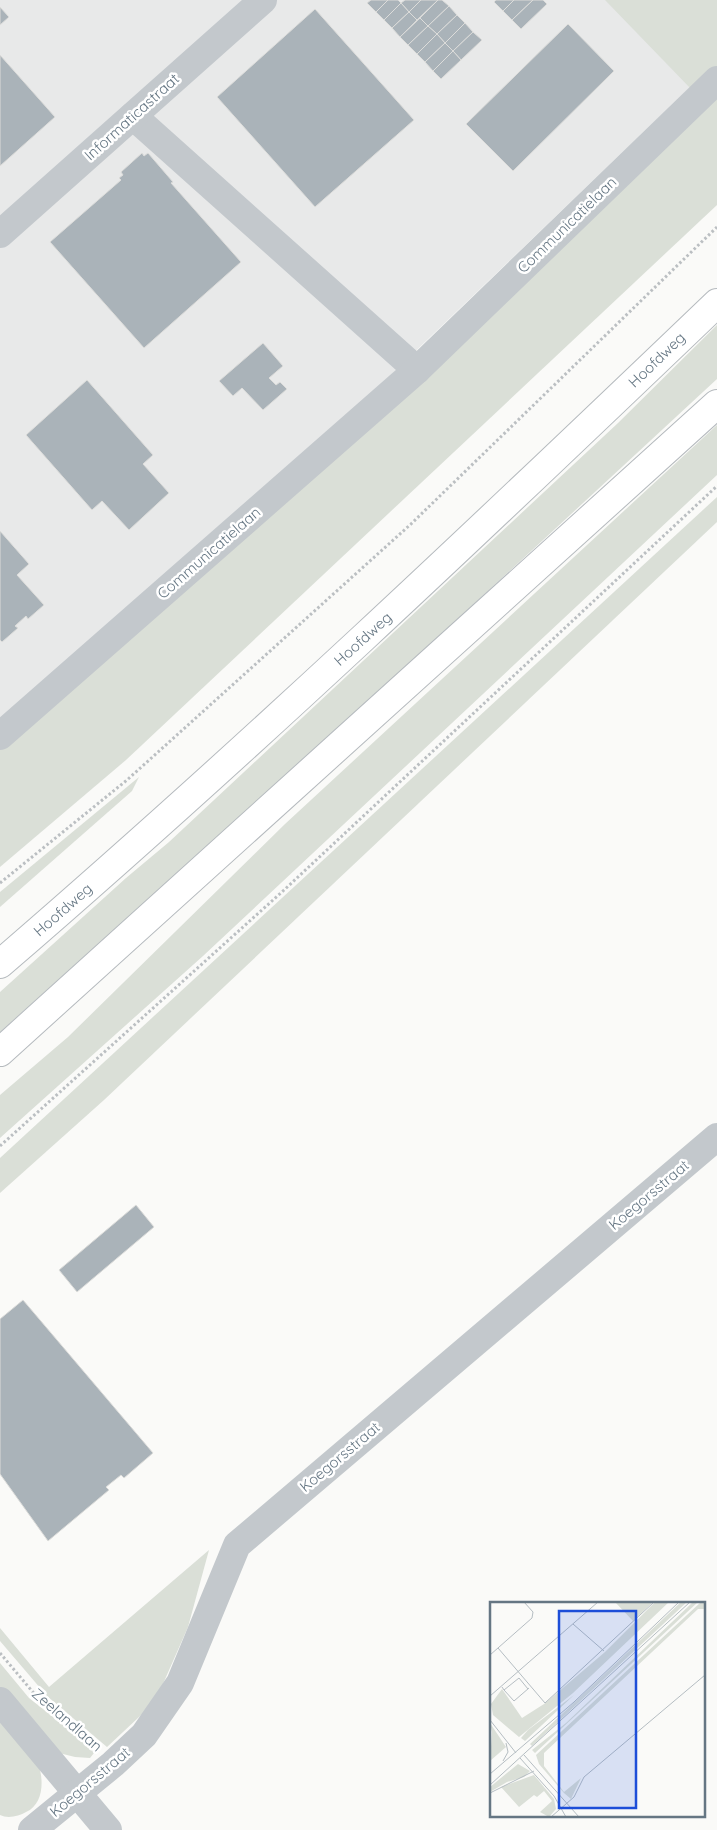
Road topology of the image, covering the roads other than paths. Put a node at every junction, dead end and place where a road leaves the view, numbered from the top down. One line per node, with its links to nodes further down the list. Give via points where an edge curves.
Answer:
1 (263, 0): 3 (street, Informaticastraat)
2 (717, 80): 6 (street, Communicatielaan)
3 (133, 116): 4 (street, Informaticastraat); 6 (street)
4 (0, 234)
5 (717, 303): 9 (main road, Hoofdweg, via 393,612 137,846)
6 (417, 370): 8 (street, Communicatielaan)
7 (717, 404): 10 (main road)
8 (0, 736)
9 (0, 964)
10 (0, 1052)
11 (717, 1136): 13 (street, Koegorsstraat, via 237,1545 180,1683 144,1735)
12 (0, 1701): 13 (street)
13 (78, 1793): 14 (street, Koegorsstraat); 15 (street)
14 (32, 1830)
15 (108, 1830)

